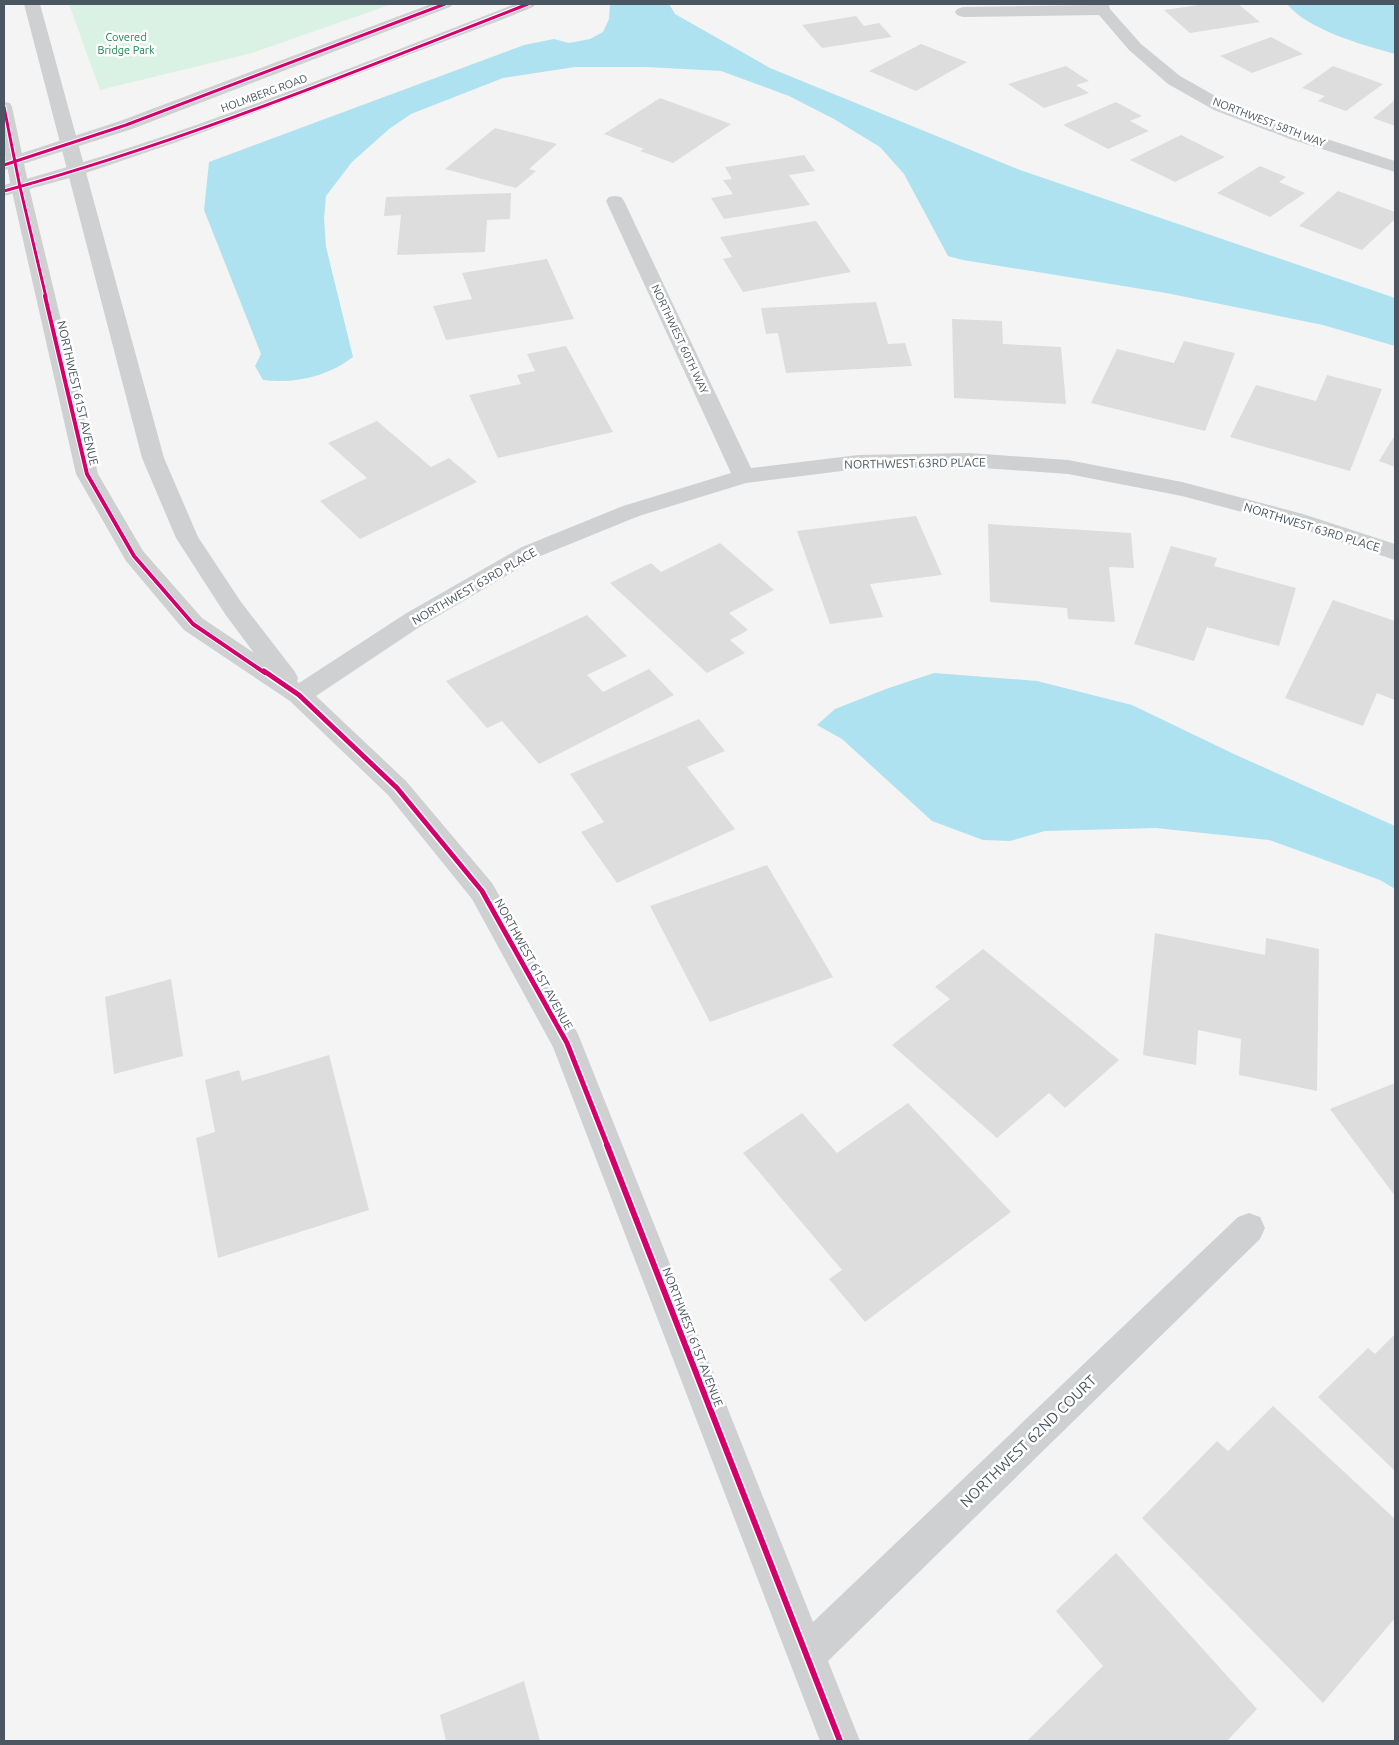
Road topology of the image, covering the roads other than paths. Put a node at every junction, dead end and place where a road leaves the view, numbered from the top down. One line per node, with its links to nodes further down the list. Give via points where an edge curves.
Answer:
1 (32, 4): 7 (street, NORTHWEST 61ST AVENUE)
2 (446, 4): 7 (street, HOLMBERG ROAD)
3 (528, 4): 10 (street, HOLMBERG ROAD)
4 (1102, 7): 5 (street, NORTHWEST 58TH WAY); 9 (street, NORTHWEST 58TH WAY, via 1135,47 1174,80 1220,106)
5 (963, 12)
6 (4, 107): 8 (street, NORTHWEST 61ST AVENUE)
7 (68, 144): 8 (street, HOLMBERG ROAD); 10 (street, NORTHWEST 61ST AVENUE)
8 (9, 163): 11 (street, NORTHWEST 61ST AVENUE)
9 (1395, 167)
10 (76, 171): 11 (street, HOLMBERG ROAD); 15 (street, NORTHWEST 61ST AVENUE, via 154,458 187,538 233,608)
11 (12, 189): 15 (street, NORTHWEST 61ST AVENUE, via 87,474 134,556 193,624)
12 (615, 202): 13 (street, NORTHWEST 60TH WAY)
13 (744, 476): 14 (street, NORTHWEST 63RD PLACE, via 858,462 969,460 1068,467 1182,489 1295,519); 15 (street, NORTHWEST 63RD PLACE, via 631,510 530,552 413,620)
14 (1395, 552)
15 (299, 695): 17 (street, NORTHWEST 61ST AVENUE, via 397,788 482,892 567,1042)
16 (1249, 1228): 17 (street, NORTHWEST 62ND COURT)
17 (807, 1654): 18 (street, NORTHWEST 61ST AVENUE)
18 (840, 1741)

